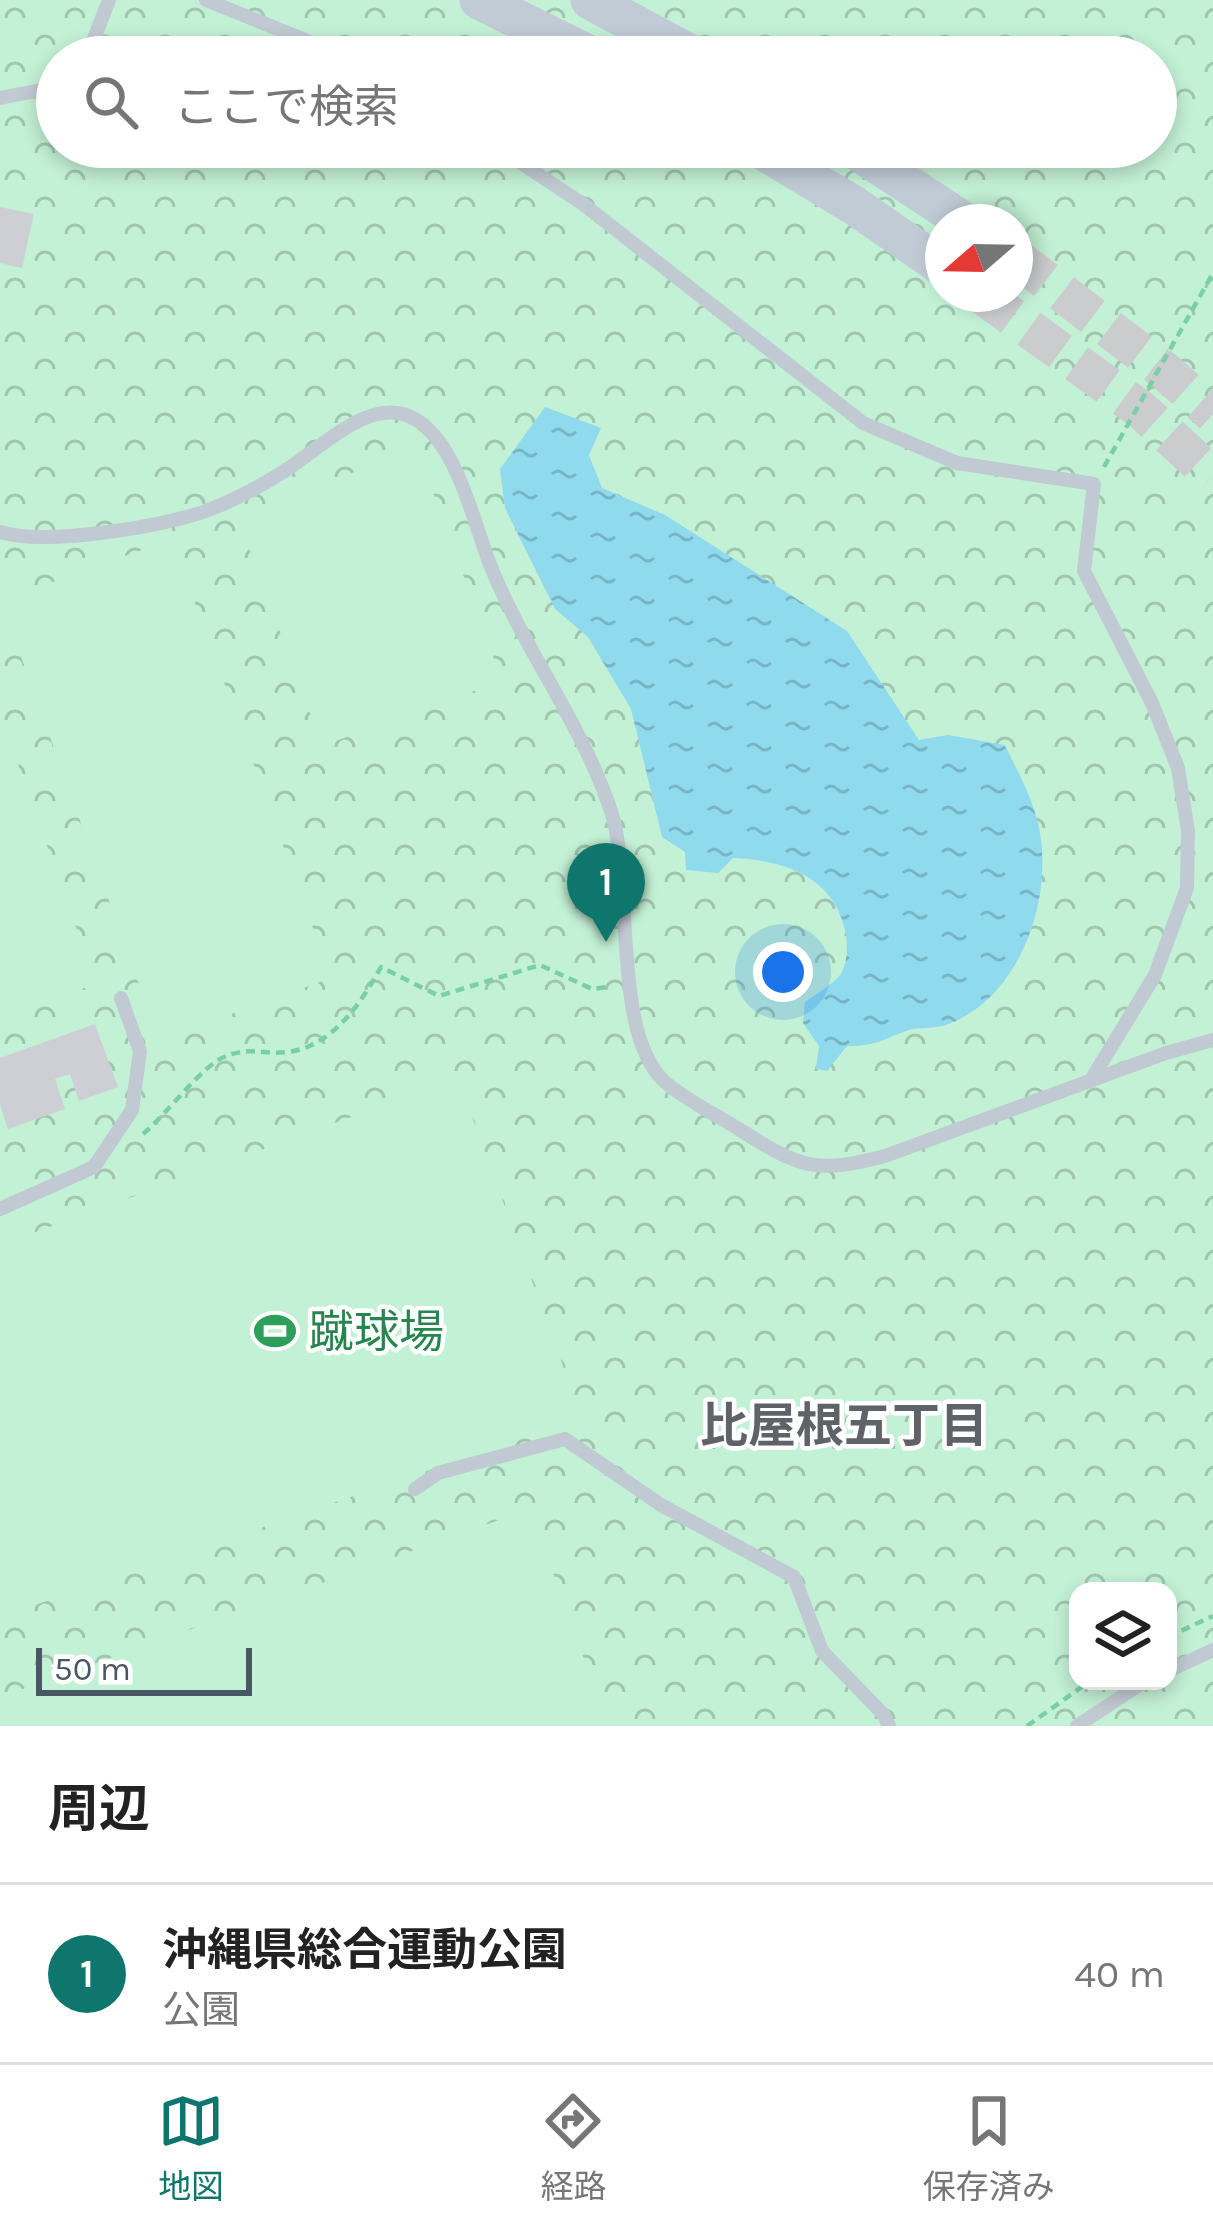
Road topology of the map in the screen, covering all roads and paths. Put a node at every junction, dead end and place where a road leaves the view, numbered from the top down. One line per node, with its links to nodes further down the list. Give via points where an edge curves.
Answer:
1 (109, 0): 5 (lane)
2 (206, 0): 6 (lane)
3 (479, 0): 7 (main road)
4 (590, 0): 8 (main road)
5 (95, 36)
6 (295, 36)
7 (552, 36)
8 (657, 36)
9 (36, 91): 10 (lane)
10 (0, 98)
11 (529, 168): 17 (lane, via 863,423 958,463)
12 (792, 168): 15 (main road)
13 (883, 168): 14 (main road)
14 (937, 204)
15 (925, 255)
16 (1213, 273): 17 (path)
17 (1094, 484): 22 (lane, via 1084,571 1178,768 1189,831 1187,888 1155,974)
18 (0, 532): 19 (lane, via 116,531 206,511 371,417 398,411 418,420 440,437 493,572 611,812)
19 (631, 984): 22 (lane, via 646,1056 664,1081 796,1163 851,1165 885,1156); 23 (path, via 592,988 539,965 440,996 381,967 362,1001 322,1040 219,1058 168,1114)
20 (121, 998): 23 (lane, via 140,1051 132,1110)
21 (1213, 1040): 22 (lane)
22 (1091, 1080)
23 (94, 1168): 24 (lane)
24 (0, 1209)
25 (416, 1489): 32 (lane, via 438,1473 565,1438 661,1505 794,1577 822,1651)
26 (1213, 1616): 27 (path)
27 (1177, 1632)
28 (1213, 1650): 29 (lane)
29 (1177, 1667)
30 (1077, 1690): 33 (path)
31 (1131, 1690): 34 (lane)
32 (889, 1726)
33 (1027, 1726)
34 (1077, 1726)

